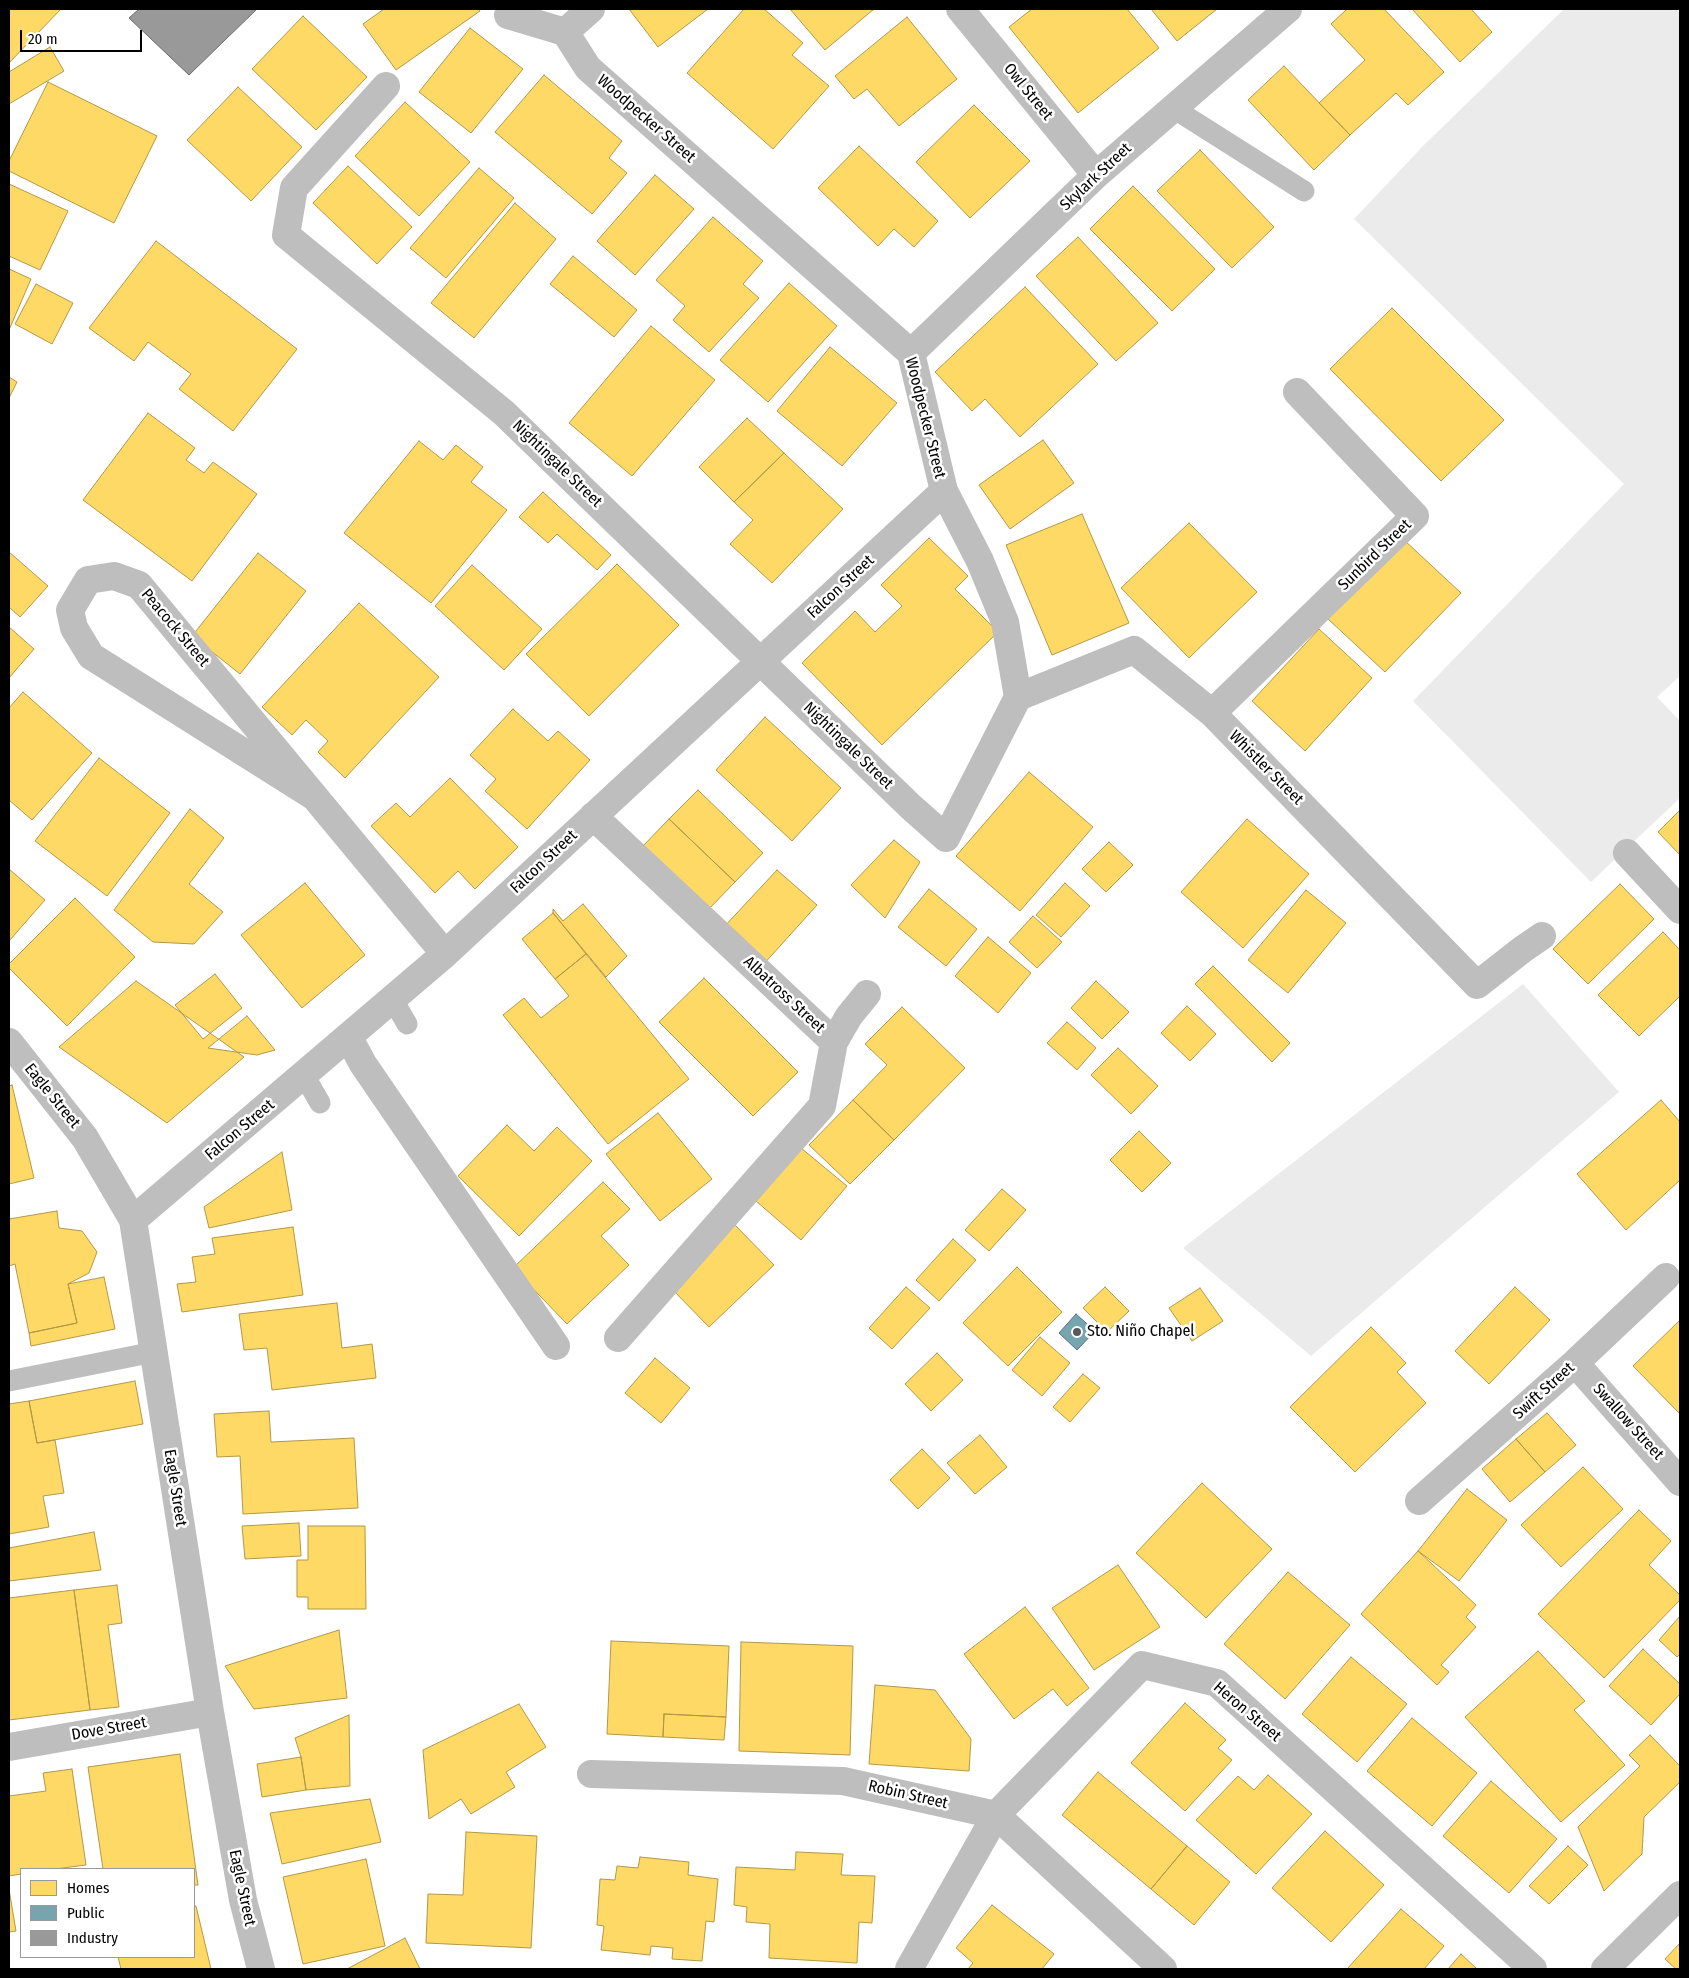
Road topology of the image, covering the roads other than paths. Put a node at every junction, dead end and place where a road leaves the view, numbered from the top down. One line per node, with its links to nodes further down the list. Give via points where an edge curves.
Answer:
1 (591, 9): 5 (street)
2 (960, 9): 8 (street, Owl Street)
3 (1288, 9): 7 (street, Skylark Street)
4 (508, 15): 5 (street)
5 (565, 32): 10 (street, Woodpecker Street, via 588,68)
6 (386, 86): 13 (street, Nightingale Street, via 294,188 286,235 504,413)
7 (1172, 108): 8 (street, Skylark Street); 9 (lane)
8 (1096, 176): 10 (street, Skylark Street)
9 (1304, 191)
10 (911, 353): 12 (street, Woodpecker Street)
11 (1297, 392): 15 (street, Sunbird Street, via 1415,516)
12 (944, 491): 13 (street, Falcon Street); 14 (street, Woodpecker Street, via 980,561 1005,622)
13 (761, 662): 14 (street, Nightingale Street, via 946,838); 17 (street, Falcon Street)
14 (1018, 697): 15 (street, Whistler Street, via 1134,650)
15 (1212, 713): 20 (street, Whistler Street, via 1477,986)
16 (313, 796): 16 (street, Peacock Street, via 139,585 114,576 88,580 70,610 74,628 91,656); 21 (street, Peacock Street)
17 (593, 816): 21 (street, Falcon Street); 27 (street, Albatross Street)
18 (1627, 853): 19 (street)
19 (1680, 910)
20 (1542, 936)
21 (445, 954): 23 (street, Falcon Street)
22 (868, 994): 27 (street, via 849,1016)
23 (393, 1000): 24 (lane); 25 (street, Falcon Street)
24 (407, 1024)
25 (349, 1038): 28 (street, Falcon Street); 33 (street, via 363,1064)
26 (9, 1042): 30 (street, Eagle Street, via 85,1138)
27 (834, 1042): 32 (street, Albatross Street, via 822,1106)
28 (304, 1075): 29 (lane); 30 (street, Falcon Street)
29 (320, 1103)
30 (133, 1220): 34 (street, Eagle Street)
31 (1666, 1277): 35 (street, Swift Street)
32 (618, 1338)
33 (556, 1346)
34 (154, 1352): 36 (lane); 39 (street, Eagle Street)
35 (1575, 1363): 37 (street, Swallow Street); 38 (street, Swift Street)
36 (9, 1381)
37 (1680, 1482)
38 (1419, 1502)
39 (210, 1712): 40 (street, Dove Street); 44 (street, Eagle Street, via 243,1900)
40 (9, 1747)
41 (591, 1774): 42 (street, Robin Street, via 843,1780)
42 (996, 1814): 45 (street, Heron Street); 46 (street); 47 (street, Heron Street, via 1142,1665 1217,1683)
43 (1680, 1895): 48 (street)
44 (261, 1969)
45 (908, 1969)
46 (1163, 1969)
47 (1534, 1969)
48 (1605, 1969)

